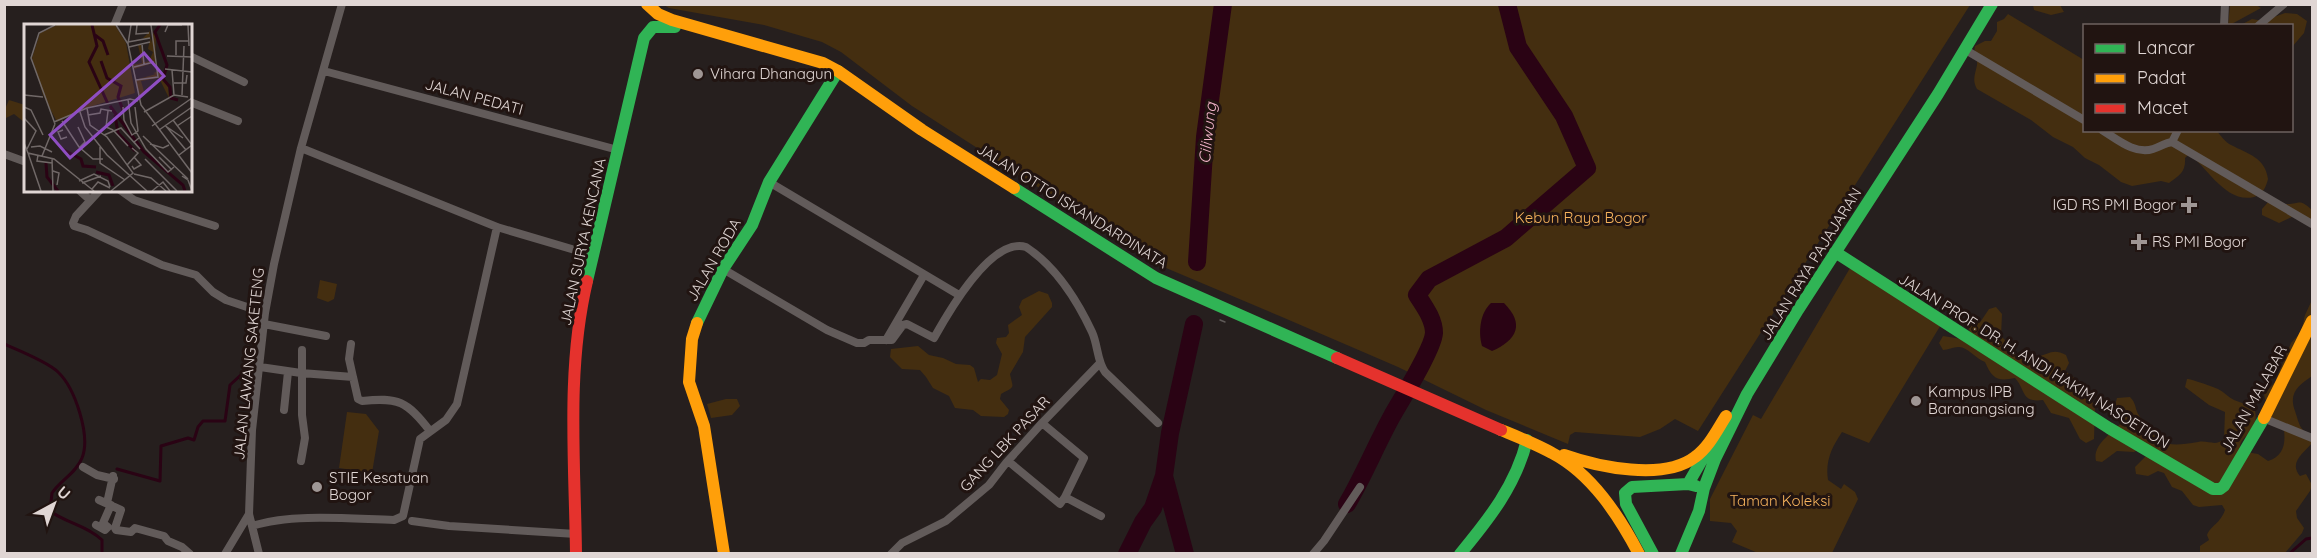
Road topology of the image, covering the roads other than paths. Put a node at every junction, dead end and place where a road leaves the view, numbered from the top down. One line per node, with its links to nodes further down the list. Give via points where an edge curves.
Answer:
1 (123, 4): 9 (street)
2 (342, 4): 16 (street, JALAN LAWANG SAKETENG)
3 (647, 4): 12 (main road, JALAN OTTO ISKANDARDINATA, via 658,14)
4 (1982, 4): 55 (main road)
5 (1992, 4): 13 (main road, JALAN RAYA PAJAJARAN)
6 (2225, 4): 10 (street)
7 (2272, 4): 8 (street)
8 (2284, 5): 11 (street)
9 (115, 24)
10 (2224, 24)
11 (2260, 24)
12 (699, 28): 15 (main road, JALAN OTTO ISKANDARDINATA, via 802,55); 25 (main road, JALAN SURYA KENCANA, via 657,24 648,29)
13 (1964, 49): 19 (street); 36 (main road, JALAN RAYA PAJAJARAN)
14 (192, 57): 17 (street)
15 (838, 70): 28 (main road, JALAN RODA); 61 (main road, JALAN OTTO ISKANDARDINATA, via 922,130 1156,278)
16 (324, 71): 24 (street, JALAN LAWANG SAKETENG); 25 (street, JALAN PEDATI)
17 (244, 82)
18 (192, 103): 20 (street)
19 (2083, 119)
20 (238, 121)
21 (2105, 132): 23 (street, via 2142,151)
22 (2177, 132): 23 (street)
23 (2172, 142): 33 (street)
24 (301, 148): 35 (street); 41 (street, JALAN LAWANG SAKETENG)
25 (618, 150): 37 (main road, JALAN SURYA KENCANA)
26 (4, 154): 27 (street)
27 (24, 161)
28 (768, 182): 38 (main road, JALAN RODA, via 752,225); 39 (street)
29 (81, 192): 32 (street)
30 (98, 192): 32 (street)
31 (123, 192): 34 (street, via 134,200)
32 (90, 200): 41 (street, via 76,216 74,226 162,265 196,274 226,300)
33 (2313, 224)
34 (215, 225)
35 (497, 227): 37 (street); 59 (street, via 457,404 446,420)
36 (1836, 252): 53 (main road, JALAN RAYA PAJAJARAN); 68 (main road, JALAN PROF. DR. H. ANDI HAKIM NASOETION, via 2109,428 2188,476)
37 (592, 255): 76 (main road, JALAN SURYA KENCANA, via 580,312 574,371)
38 (723, 270): 45 (street, via 856,343); 82 (main road, JALAN RODA, via 697,322 689,382 704,426)
39 (924, 275): 40 (street); 45 (street)
40 (959, 295): 45 (street, via 934,338 907,324 892,340); 48 (street, via 998,255 1016,245 1026,247 1053,270 1070,294 1092,333)
41 (265, 313): 43 (street, JALAN LAWANG SAKETENG)
42 (2313, 321): 56 (main road, JALAN MALABAR)
43 (264, 324): 44 (street); 49 (street, JALAN LAWANG SAKETENG)
44 (326, 336)
45 (886, 340)
46 (351, 344): 52 (street)
47 (302, 350): 51 (street)
48 (1100, 363): 57 (street, GANG LBK PASAR); 58 (street)
49 (260, 367): 50 (street); 71 (street, JALAN LAWANG SAKETENG, via 252,430)
50 (288, 372): 51 (street); 54 (street)
51 (301, 373): 52 (street); 62 (street, via 305,438)
52 (352, 377): 59 (street, via 358,399 394,399)
53 (1747, 394): 55 (main road); 67 (main road, JALAN RAYA PAJAJARAN)
54 (284, 410)
55 (1726, 416): 61 (main road, JALAN OTTO ISKANDARDINATA, via 1693,459 1673,466 1608,468); 65 (main road)
56 (2263, 418): 60 (street); 68 (main road, JALAN MALABAR)
57 (1042, 423): 63 (street, GANG LBK PASAR); 69 (street, via 1084,458)
58 (1158, 423)
59 (430, 431): 75 (street, via 418,444 403,516 394,520 288,519)
60 (2313, 438)
61 (1525, 439): 77 (main road, JALAN OTTO ISKANDARDINATA, via 1563,459 1588,481); 85 (main road, via 1525,452 1501,502)
62 (301, 462)
63 (1008, 462): 69 (street, via 1060,504); 83 (street, GANG LBK PASAR, via 989,485 946,521 902,543)
64 (83, 467): 70 (street, via 97,475 113,477)
65 (1688, 484): 67 (main road); 77 (main road, via 1626,490 1626,504)
66 (1360, 487): 84 (street)
67 (1704, 488): 86 (main road, JALAN RAYA PAJAJARAN)
68 (2220, 489)
69 (1065, 497): 72 (street)
70 (105, 503): 74 (street, via 103,523 108,527 105,530); 78 (street, via 121,510 116,530 131,532 135,528 164,536)
71 (249, 514): 75 (street); 79 (street)
72 (1101, 516)
73 (412, 521): 76 (street)
74 (96, 525)
75 (252, 526): 80 (street)
76 (576, 534): 81 (main road, JALAN SURYA KENCANA)
77 (1647, 549)
78 (190, 554)
79 (225, 554)
80 (259, 554)
81 (576, 554)
82 (724, 554)
83 (891, 554)
84 (1313, 554)
85 (1460, 554)
86 (1681, 554)

